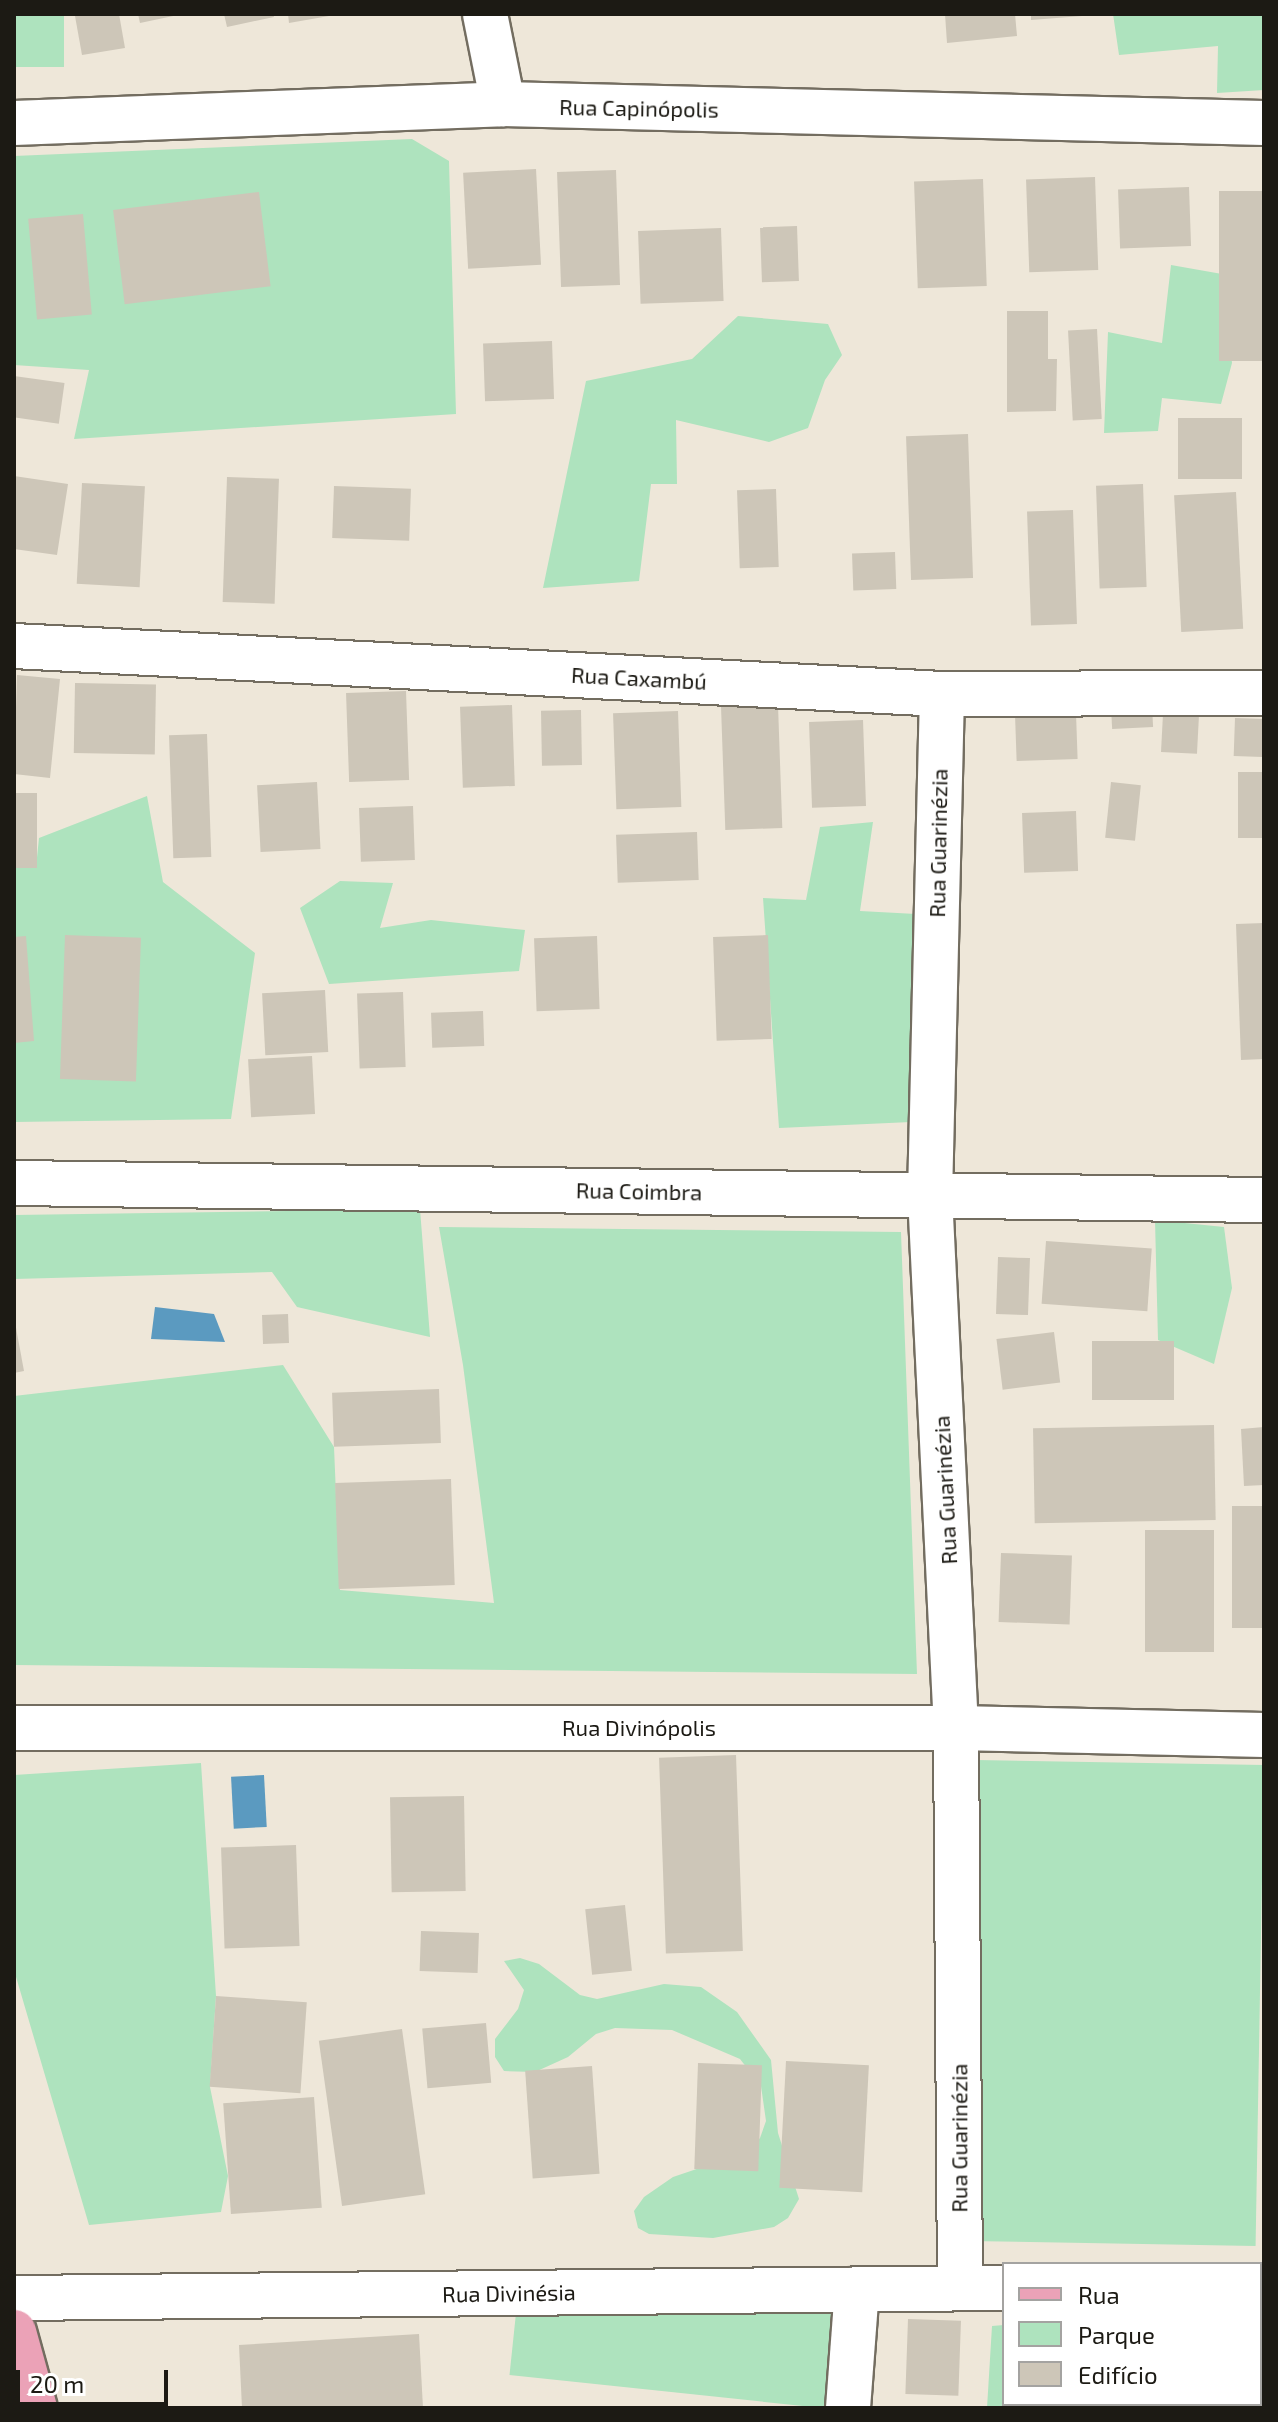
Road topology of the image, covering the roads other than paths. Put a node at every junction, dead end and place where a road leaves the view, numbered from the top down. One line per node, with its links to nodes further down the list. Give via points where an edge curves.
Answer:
1 (485, 14): 2 (street)
2 (503, 104): 3 (street, Rua Capinópolis); 4 (street, Rua Capinópolis)
3 (14, 123)
4 (1264, 123)
5 (14, 646): 7 (street, Rua Caxambú)
6 (1264, 693): 7 (street, Rua Caxambú)
7 (942, 694): 9 (street, Rua Guarinézia)
8 (14, 1183): 9 (street, Rua Coimbra)
9 (930, 1195): 10 (street, Rua Coimbra); 12 (street, Rua Guarinézia)
10 (1264, 1200)
11 (14, 1728): 12 (street, Rua Divinópolis)
12 (956, 1728): 13 (street, Rua Divinópolis); 14 (street, Rua Guarinézia)
13 (1264, 1735)
14 (960, 2288): 15 (street, Rua Divinésia); 16 (street, Rua Divinésia)
15 (1002, 2288)
16 (857, 2289): 17 (street, Rua Divinésia); 20 (street)
17 (14, 2298)
18 (14, 2332): 19 (main road)
19 (35, 2408)
20 (848, 2408)

